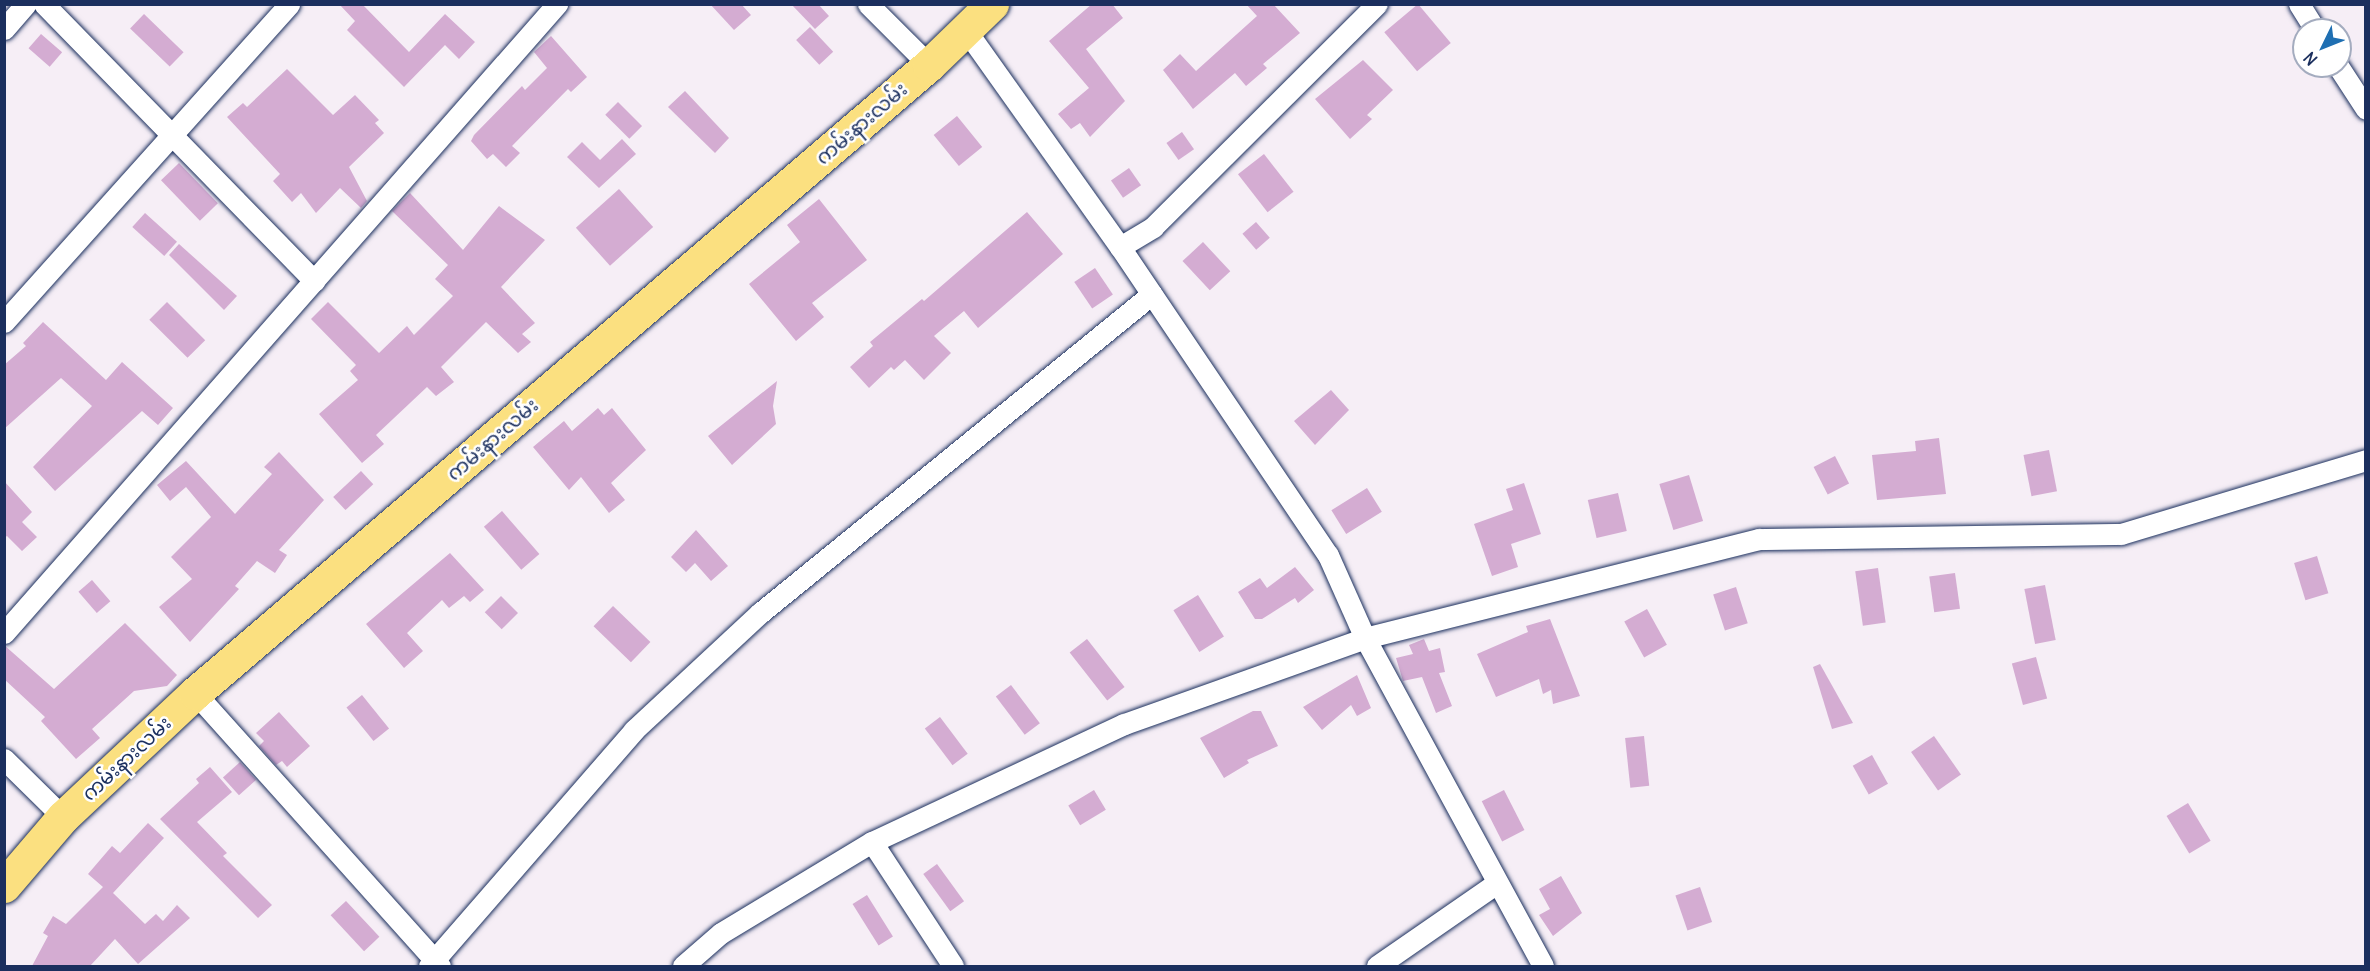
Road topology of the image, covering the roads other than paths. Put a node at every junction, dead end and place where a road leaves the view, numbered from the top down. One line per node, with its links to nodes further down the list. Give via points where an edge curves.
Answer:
1 (26, 4): 10 (street)
2 (44, 4): 15 (street)
3 (289, 4): 15 (street)
4 (557, 4): 17 (street)
5 (868, 4): 12 (street)
6 (992, 4): 11 (main road, ကမ်းနားလမ်း)
7 (1377, 4): 16 (street, via 1153,227)
8 (2299, 4): 9 (street)
9 (2308, 18)
10 (4, 29)
11 (965, 29): 12 (main road, ကမ်းနားလမ်း); 16 (street)
12 (929, 65): 23 (main road, ကမ်းနားလမ်း)
13 (2346, 78): 14 (street)
14 (2366, 109)
15 (171, 134): 17 (street); 19 (street)
16 (1120, 247): 18 (street)
17 (314, 281): 21 (street)
18 (1152, 294): 22 (street, via 1328,555); 29 (street, via 760,613 634,730)
19 (4, 322)
20 (2366, 460): 22 (street, via 2121,534 1759,539)
21 (4, 633)
22 (1365, 638): 26 (street, via 1124,724); 27 (street)
23 (195, 693): 25 (main road, ကမ်းနားလမ်း); 29 (street)
24 (4, 759): 25 (street)
25 (63, 817): 28 (main road, ကမ်းနားလမ်း)
26 (872, 842): 30 (street, via 721,933); 31 (street)
27 (1497, 883): 32 (street); 33 (street)
28 (4, 886)
29 (434, 965)
30 (683, 966)
31 (952, 966)
32 (1377, 966)
33 (1543, 966)

